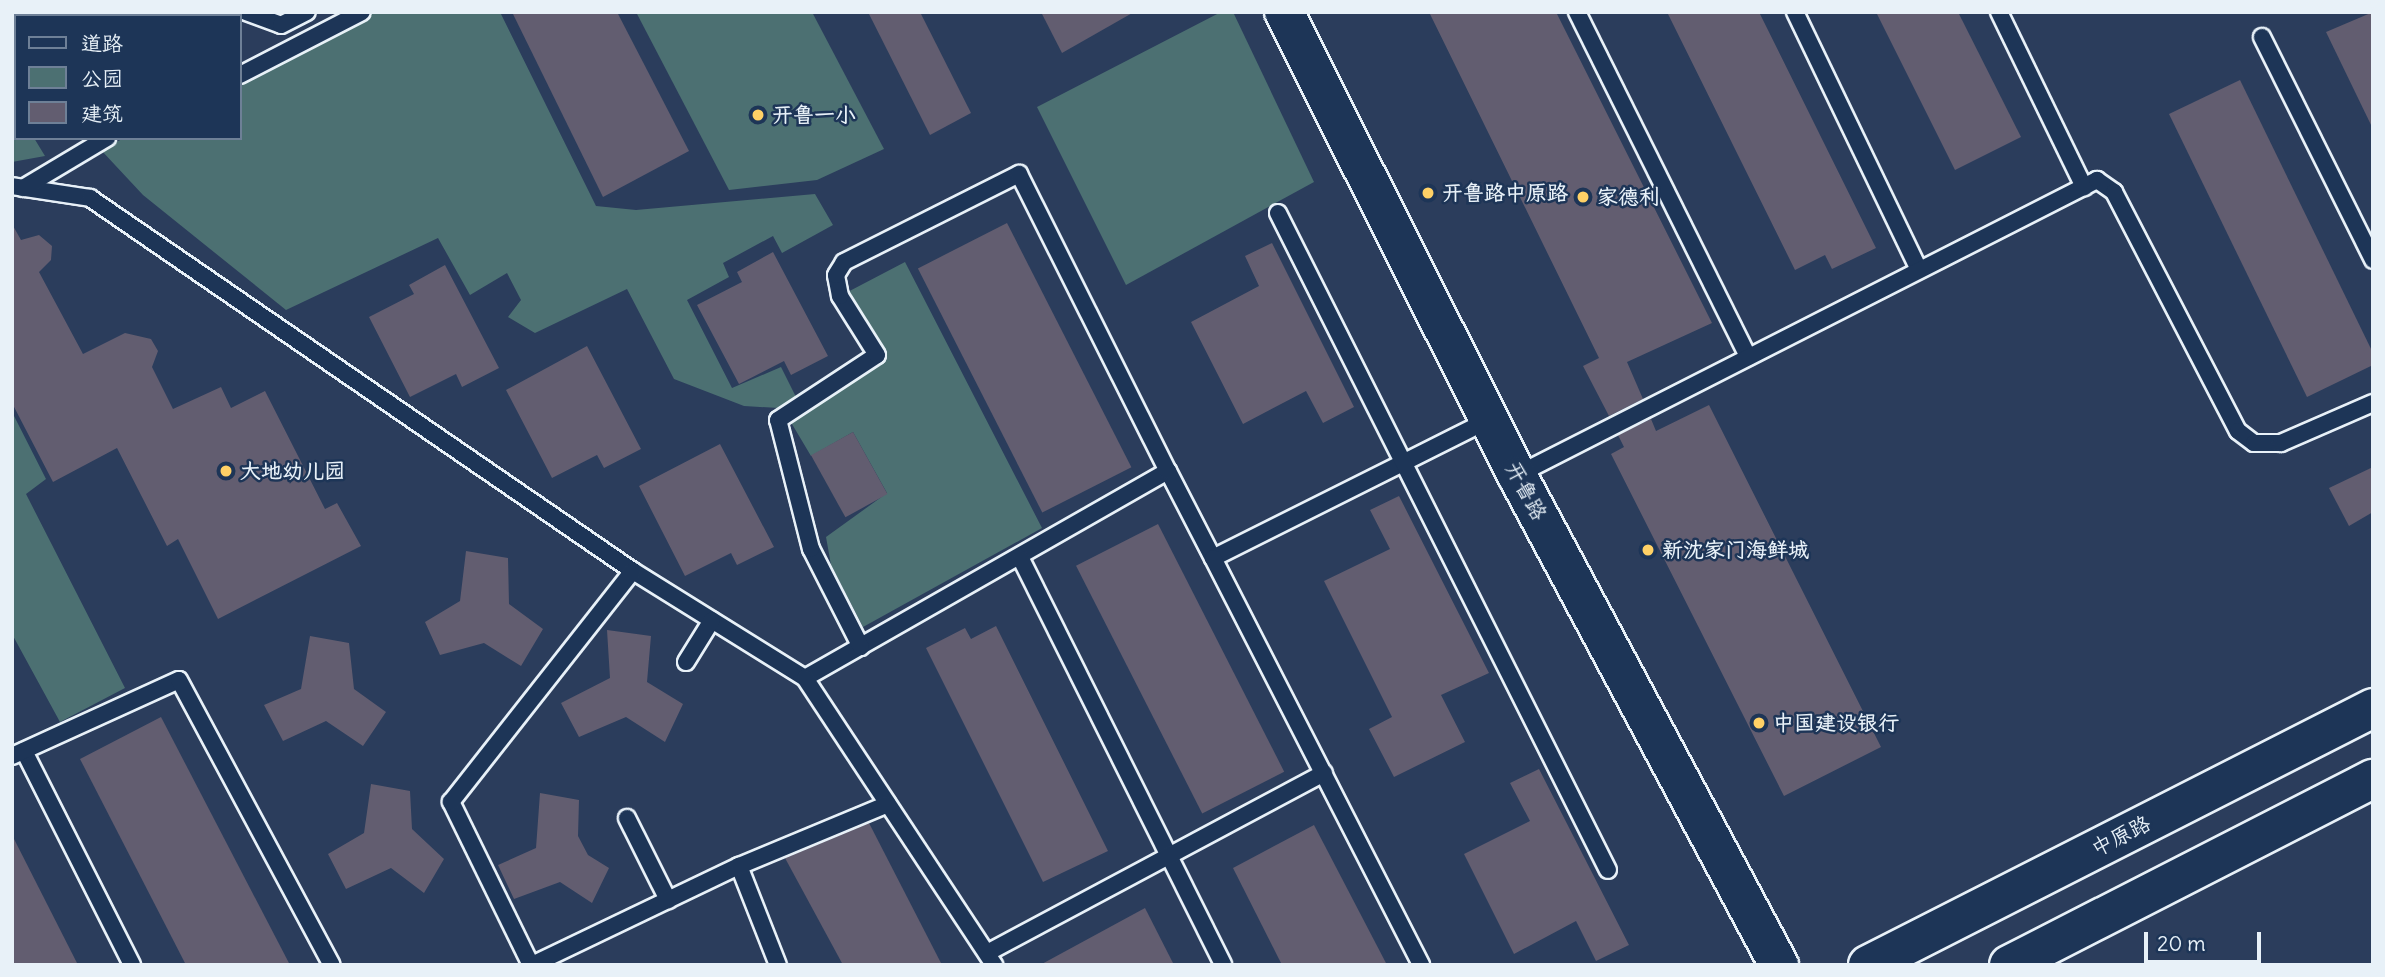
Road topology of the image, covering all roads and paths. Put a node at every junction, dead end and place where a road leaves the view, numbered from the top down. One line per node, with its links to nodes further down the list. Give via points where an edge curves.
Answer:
1 (246, 12): 2 (lane, via 254,20 282,25)
2 (307, 12)
3 (362, 12): 9 (lane)
4 (1284, 12): 18 (street, 开鲁路)
5 (1577, 12): 16 (lane)
6 (1795, 12): 15 (lane)
7 (1999, 12): 12 (lane)
8 (2262, 37): 14 (lane)
9 (242, 74)
10 (103, 140): 11 (lane)
11 (18, 187): 24 (lane, via 90,198)
12 (2084, 187): 15 (lane); 17 (lane, via 2097,180 2114,191 2238,431 2254,443 2281,443)
13 (1278, 213): 19 (lane)
14 (2373, 260)
15 (1919, 270): 16 (lane)
16 (1748, 358): 21 (lane)
17 (2373, 403)
18 (1489, 420): 19 (lane); 21 (street, 开鲁路)
19 (1404, 464): 23 (lane); 37 (lane)
20 (1168, 471): 22 (lane); 23 (lane); 26 (lane, via 1019,174 844,262 836,275 841,296 877,355 778,420 811,549)
21 (1517, 475): 47 (street, 开鲁路)
22 (1021, 558): 26 (lane); 35 (lane)
23 (1213, 558): 31 (lane)
24 (633, 571): 25 (lane); 43 (lane, via 452,802)
25 (712, 620): 27 (lane); 28 (lane)
26 (861, 647): 28 (lane)
27 (686, 662)
28 (805, 678): 33 (lane)
29 (2373, 708): 48 (street, 中原路)
30 (18, 754): 41 (lane); 42 (lane, via 179,680)
31 (1324, 773): 35 (lane); 46 (lane)
32 (2373, 779): 49 (street)
33 (888, 803): 36 (lane); 40 (lane)
34 (627, 818): 38 (lane)
35 (1169, 857): 40 (lane); 45 (lane)
36 (739, 866): 38 (lane); 44 (lane)
37 (1608, 870)
38 (668, 900): 39 (lane)
39 (566, 958): 43 (lane)
40 (990, 959)
41 (132, 965)
42 (332, 965)
43 (531, 965)
44 (778, 965)
45 (1223, 965)
46 (1421, 965)
47 (1779, 965)
48 (1868, 965)
49 (2009, 965)

